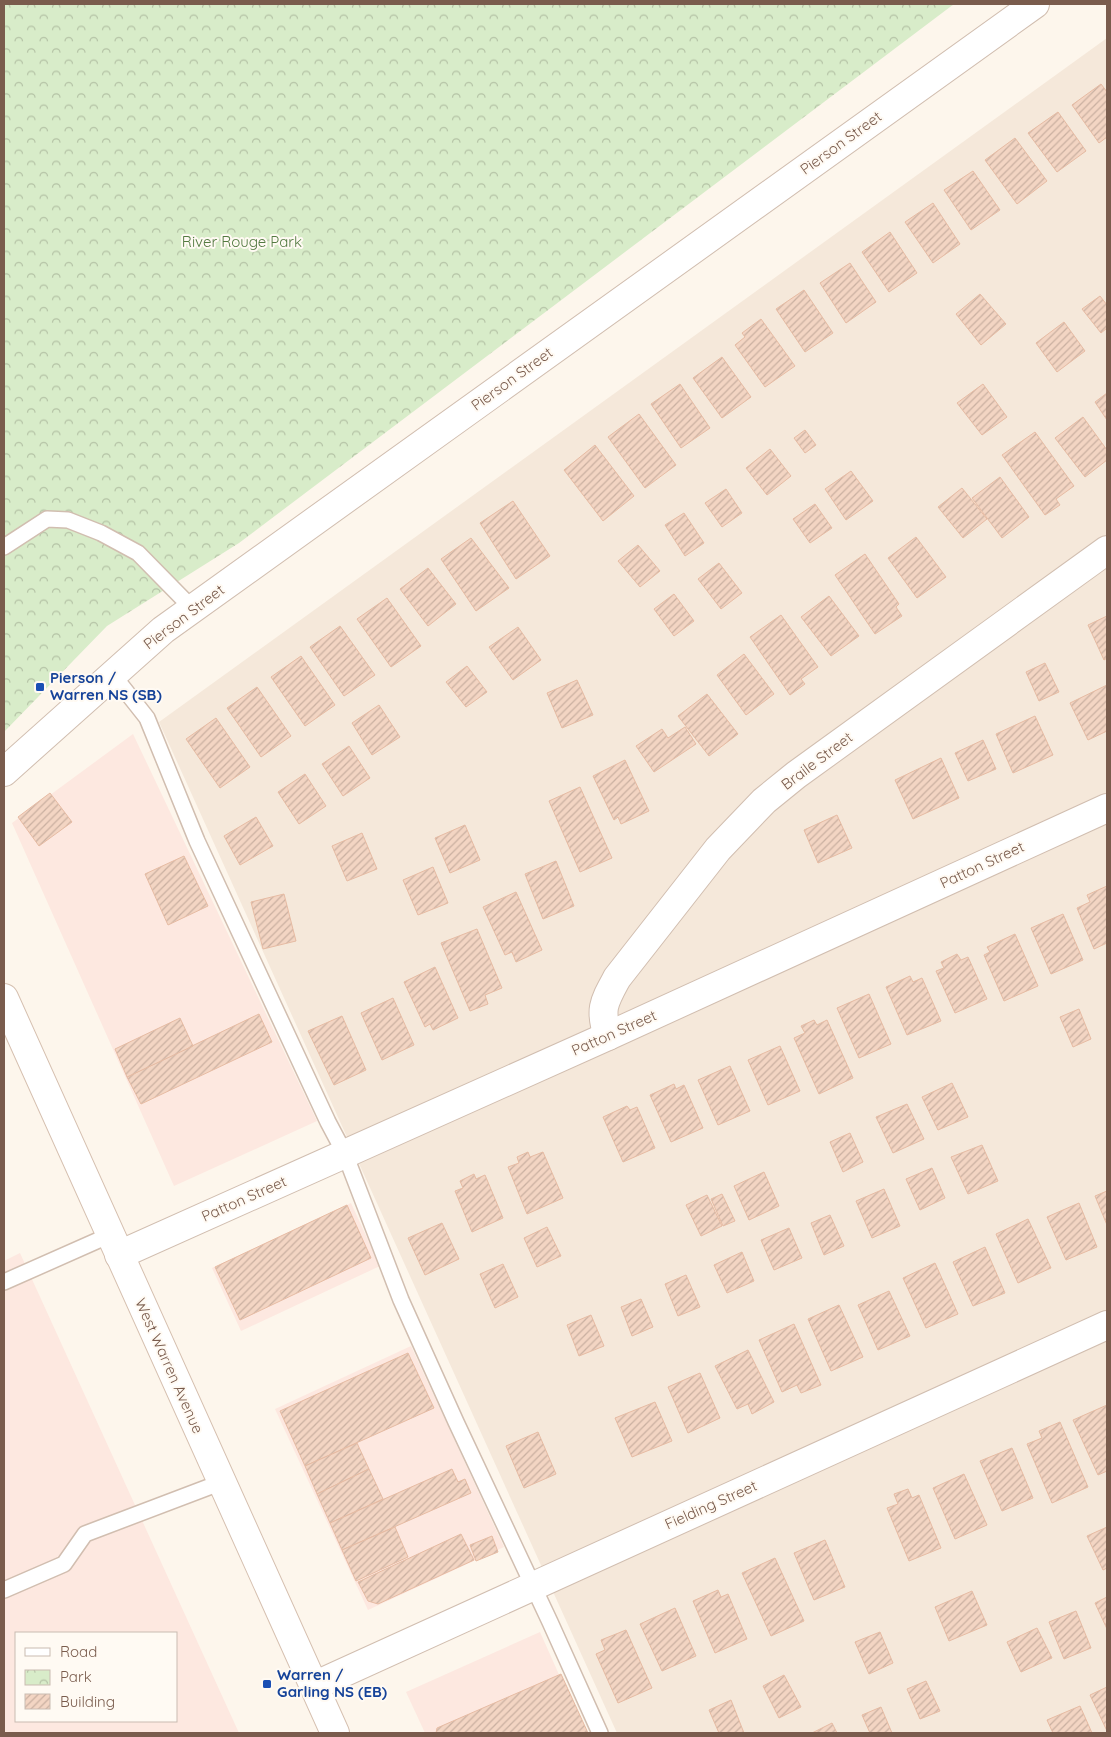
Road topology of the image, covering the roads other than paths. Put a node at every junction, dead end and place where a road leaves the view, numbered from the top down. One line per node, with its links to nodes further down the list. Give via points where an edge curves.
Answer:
1 (1035, 4): 4 (street, Pierson Street)
2 (4, 547): 4 (lane, via 47,519 68,520 102,532 138,553)
3 (1107, 550): 9 (street, Braile Street, via 764,801 718,849 617,978 603,1008)
4 (193, 609): 5 (street, Pierson Street)
5 (113, 675): 6 (street, Pierson Street); 10 (lane, via 147,718 197,841)
6 (4, 772)
7 (1107, 808): 9 (street, Patton Street)
8 (4, 998): 11 (street, West Warren Avenue)
9 (608, 1036): 10 (street, Patton Street)
10 (345, 1154): 11 (street, Patton Street); 15 (lane, via 401,1300)
11 (115, 1245): 12 (lane); 14 (street, West Warren Avenue)
12 (4, 1282)
13 (1107, 1325): 15 (street, Fielding Street)
14 (222, 1482): 16 (lane, via 85,1534 64,1564); 17 (street, West Warren Avenue)
15 (532, 1586): 17 (street, Fielding Street); 19 (lane)
16 (4, 1590)
17 (314, 1686): 18 (street, West Warren Avenue)
18 (335, 1733)
19 (600, 1733)

